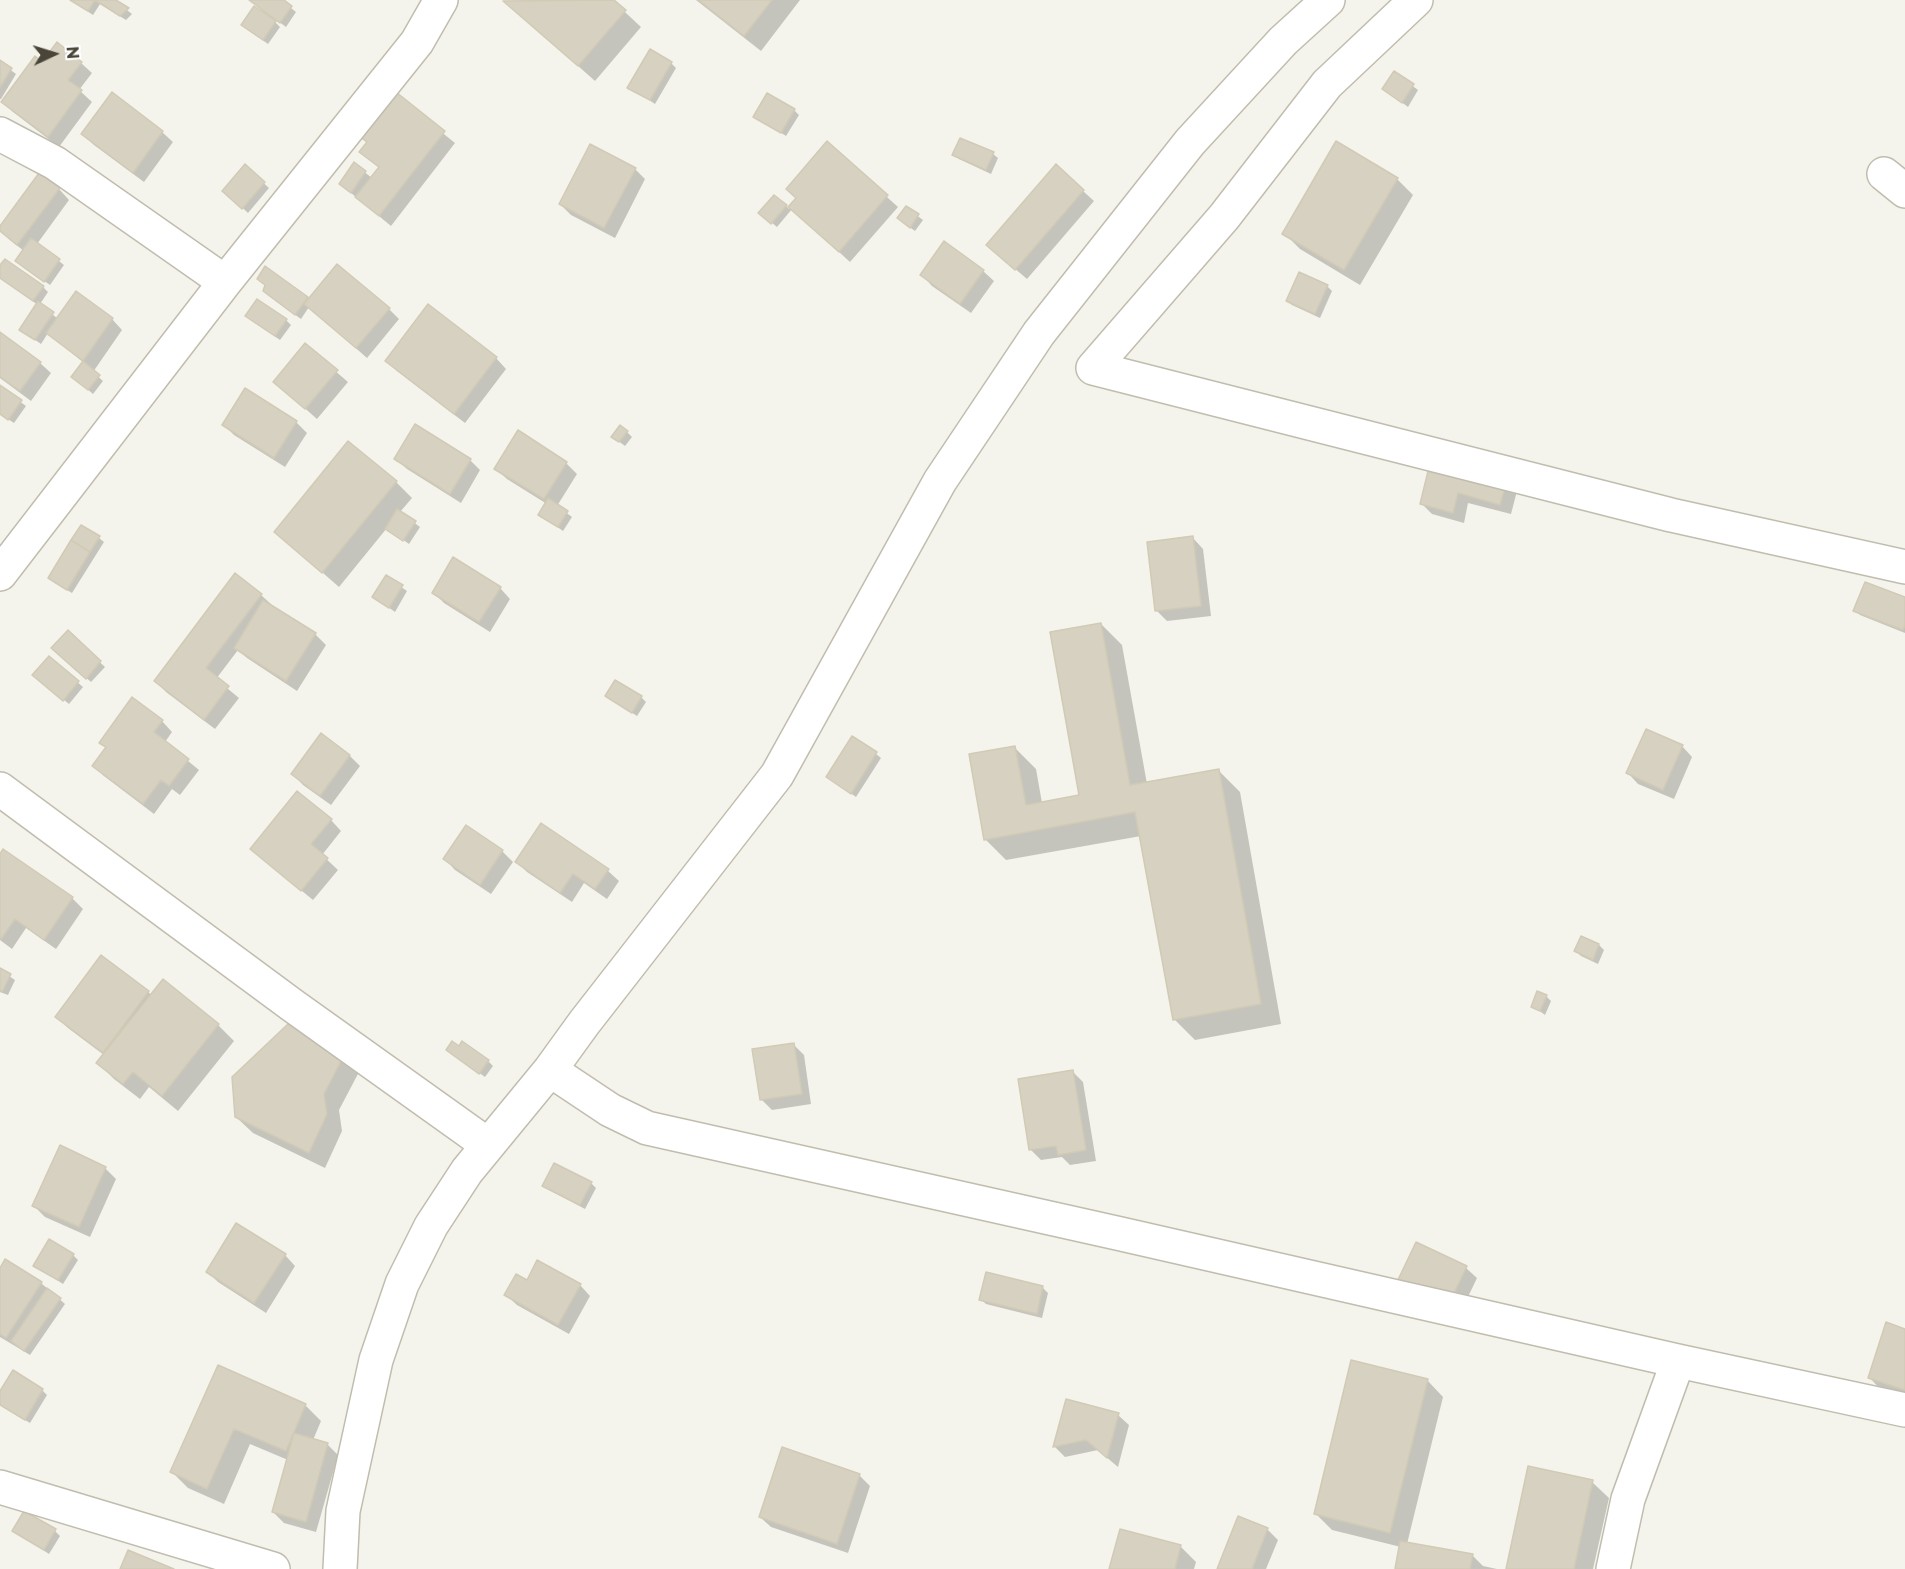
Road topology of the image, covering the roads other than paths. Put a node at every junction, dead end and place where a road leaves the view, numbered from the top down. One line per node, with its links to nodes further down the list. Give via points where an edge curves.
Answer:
1 (441, 0): 5 (street, via 417,42)
2 (1328, 0): 9 (street, via 1282,41 1190,142 1039,333 940,481 777,775)
3 (1416, 0): 6 (street, via 1327,84 1224,217 1093,368 1671,515)
4 (0, 134): 5 (street, via 55,163)
5 (225, 282): 7 (street)
6 (1905, 567)
7 (0, 574)
8 (0, 789): 10 (street)
9 (550, 1070): 10 (street); 11 (street, via 610,1110 647,1128)
10 (488, 1145): 15 (street, via 431,1226 402,1284 376,1360 362,1420 343,1511)
11 (1678, 1361): 12 (street); 16 (street, via 1628,1499)
12 (1905, 1410)
13 (0, 1487): 14 (street)
14 (273, 1569)
15 (340, 1569)
16 (1613, 1569)

